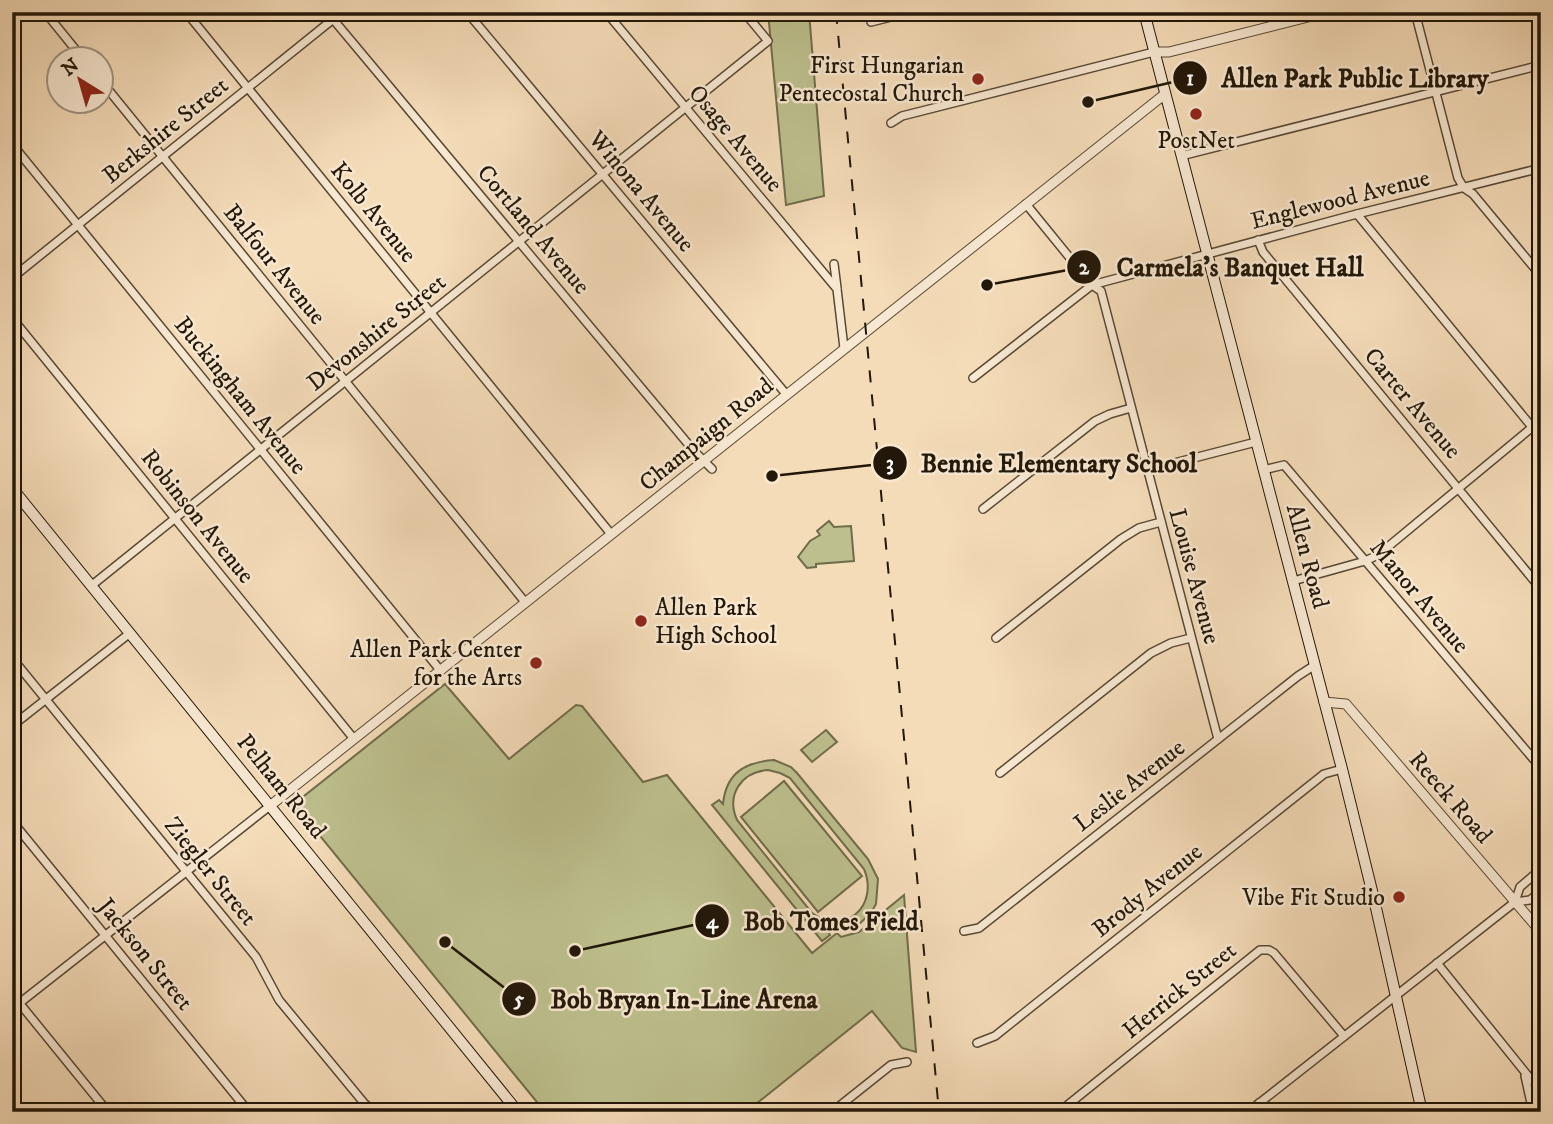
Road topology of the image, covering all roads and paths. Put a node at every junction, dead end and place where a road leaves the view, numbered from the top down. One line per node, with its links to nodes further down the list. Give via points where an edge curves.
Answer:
1 (45, 12): 14 (street)
2 (186, 12): 17 (street, Kolb Avenue)
3 (327, 12): 12 (street, Cortland Avenue)
4 (342, 12): 12 (street, Berkshire Street)
5 (467, 12): 27 (street, Winona Avenue)
6 (606, 12): 21 (street, Osage Avenue)
7 (744, 12): 21 (street, Devonshire Street, via 768,41)
8 (911, 12): 13 (street)
9 (1144, 12): 15 (main road, Allen Road)
10 (1328, 12): 15 (street)
11 (1415, 12): 18 (street)
12 (333, 19): 17 (street, Berkshire Street); 33 (street, Cortland Avenue)
13 (871, 22)
14 (72, 46)
15 (1154, 52): 19 (main road, Allen Road); 22 (street, via 902,116)
16 (1541, 65): 18 (street)
17 (248, 88): 25 (street, Berkshire Street); 40 (street, Kolb Avenue)
18 (1436, 91): 24 (street); 28 (street)
19 (1165, 94): 24 (main road, Allen Road); 29 (street, Champaign Road)
20 (116, 99): 25 (street, Balfour Avenue)
21 (685, 108): 27 (street, Devonshire Street); 39 (street, Osage Avenue)
22 (891, 123)
23 (12, 144): 31 (street, Buckingham Avenue)
24 (1181, 156): 34 (main road, Allen Road)
25 (163, 157): 31 (street, Berkshire Street); 44 (street, Balfour Avenue)
26 (1541, 168): 28 (street, Englewood Avenue)
27 (602, 174): 33 (street, Devonshire Street); 45 (street, Winona Avenue)
28 (1464, 188): 30 (street, Englewood Avenue); 36 (street)
29 (1026, 204): 38 (street, Louise Avenue); 42 (street, Champaign Road)
30 (1357, 214): 32 (street, Englewood Avenue); 48 (street)
31 (78, 225): 37 (street, Berkshire Street); 51 (street, Buckingham Avenue)
32 (1258, 240): 34 (street, Englewood Avenue); 57 (street, Carter Avenue, via 1263,253)
33 (519, 242): 40 (street, Devonshire Street); 52 (street, Cortland Avenue)
34 (1207, 254): 38 (street, Englewood Avenue); 50 (main road, Allen Road)
35 (834, 264): 39 (street)
36 (1541, 276)
37 (12, 278)
38 (1092, 285): 43 (street, Englewood Avenue); 46 (street, Louise Avenue, via 1101,291)
39 (837, 289): 42 (street)
40 (431, 312): 44 (street, Devonshire Street); 61 (street, Kolb Avenue)
41 (12, 318): 59 (street, Robinson Avenue)
42 (844, 348): 45 (street, Champaign Road)
43 (973, 378)
44 (346, 381): 51 (street, Devonshire Street); 66 (street, Balfour Avenue)
45 (786, 394): 52 (street, Champaign Road)
46 (1131, 408): 54 (street, Louise Avenue); 58 (street, via 1095,421)
47 (1541, 420): 48 (street)
48 (1532, 427): 49 (street); 57 (street)
49 (1541, 438)
50 (1256, 442): 54 (street); 55 (main road, Allen Road)
51 (261, 450): 59 (street, Devonshire Street); 72 (street, Buckingham Avenue)
52 (704, 461): 53 (street, Cortland Avenue); 61 (street, Champaign Road)
53 (712, 469)
54 (1147, 470): 60 (street, Louise Avenue)
55 (1263, 470): 62 (street, Manor Avenue, via 1284,465); 63 (main road, Allen Road)
56 (12, 488): 64 (main road, Pelham Road)
57 (1457, 488): 62 (street); 65 (street, Carter Avenue)
58 (983, 509)
59 (175, 518): 64 (street, Devonshire Street); 76 (street, Robinson Avenue)
60 (1161, 522): 68 (street, via 1121,539); 69 (street, Louise Avenue)
61 (611, 534): 66 (street, Champaign Road)
62 (1365, 561): 63 (street); 78 (street, Manor Avenue)
63 (1293, 581): 71 (main road, Allen Road)
64 (92, 586): 67 (main road, Pelham Road)
65 (1541, 590)
66 (525, 602): 72 (street, Champaign Road)
67 (130, 633): 73 (street); 81 (main road, Pelham Road)
68 (996, 638)
69 (1191, 638): 77 (street, Louise Avenue); 80 (street, via 1151,653)
70 (12, 658): 73 (street, Ziegler Street)
71 (1315, 665): 74 (main road, Allen Road); 77 (street, Leslie Avenue)
72 (440, 670): 76 (street, Champaign Road)
73 (46, 699): 75 (street); 84 (street, Ziegler Street)
74 (1324, 702): 79 (main road, Allen Road); 86 (street, Reeck Road, via 1346,704)
75 (12, 726)
76 (354, 739): 81 (street, Champaign Road)
77 (1218, 739): 87 (street, Leslie Avenue, via 979,928)
78 (1541, 768)
79 (1342, 769): 92 (main road, Allen Road); 96 (street, Brody Avenue, via 1324,774 995,1036)
80 (1000, 773)
81 (271, 805): 84 (street); 104 (main road, Pelham Road)
82 (12, 821): 89 (street, Jackson Street)
83 (1541, 869): 86 (street, via 1520,887)
84 (186, 871): 89 (street); 103 (street, Ziegler Street, via 256,957 279,1000)
85 (1541, 891): 86 (street, via 1530,900)
86 (1515, 902): 88 (street, Reeck Road); 90 (street)
87 (964, 931)
88 (1541, 932)
89 (105, 935): 93 (street); 102 (street, Jackson Street)
90 (1437, 963): 92 (street); 98 (street)
91 (12, 994): 93 (street)
92 (1396, 996): 95 (street); 109 (main road, Allen Road)
93 (20, 1003): 94 (street); 101 (street)
94 (12, 1009)
95 (1344, 1036): 100 (street); 106 (street, Herrick Street, via 1274,953 1260,950)
96 (977, 1043)
97 (907, 1062): 105 (street, via 891,1065)
98 (1524, 1072): 99 (street); 110 (street)
99 (1541, 1092)
100 (1259, 1103): 107 (street); 108 (street)
101 (108, 1112)
102 (248, 1112)
103 (374, 1112)
104 (518, 1112)
105 (832, 1112)
106 (1059, 1112)
107 (1248, 1112)
108 (1267, 1112)
109 (1422, 1112)
110 (1533, 1112)

